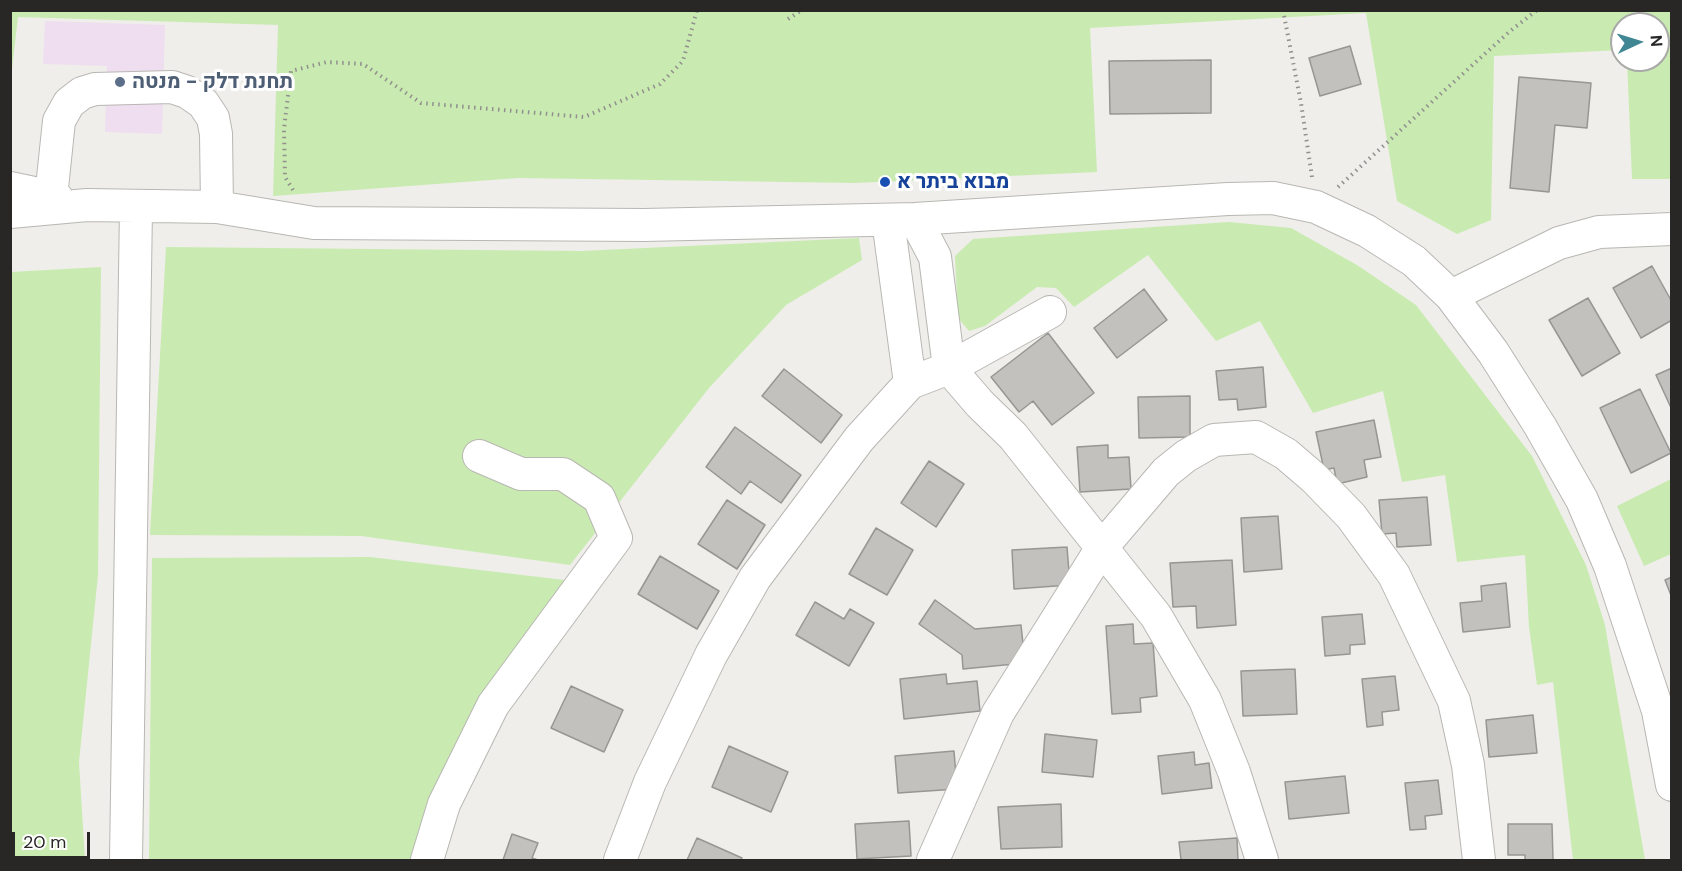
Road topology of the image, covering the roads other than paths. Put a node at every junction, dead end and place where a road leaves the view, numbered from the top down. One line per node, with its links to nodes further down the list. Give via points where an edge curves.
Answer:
1 (10, 188): 2 (street)
2 (51, 197): 3 (street); 4 (street, via 59,121 69,103 81,93 96,89 172,87 203,103 213,118)
3 (87, 205): 5 (street); 6 (street)
4 (217, 207): 5 (street); 7 (street, via 314,223 644,225)
5 (136, 208): 16 (street)
6 (10, 212)
7 (902, 220): 9 (street, via 1273,198 1316,207 1367,231 1414,261); 11 (street, via 935,257); 12 (street)
8 (1671, 229): 9 (street, via 1599,232 1559,243)
9 (1451, 296): 15 (street, via 1493,351 1582,500 1635,634 1658,711)
10 (1050, 312): 11 (street)
11 (949, 368): 12 (street); 14 (street, via 1013,436)
12 (910, 383): 18 (street, via 859,439 755,578 711,655 650,782)
13 (479, 456): 17 (street, via 521,474 562,474 599,498 616,538 493,705 444,804)
14 (1102, 546): 19 (street, via 998,713); 20 (street, via 1156,616 1205,700 1234,772); 21 (street, via 1166,472 1214,440 1256,437 1286,454 1351,516 1394,574 1435,656 1455,701 1468,765)
15 (1671, 785)
16 (126, 861)
17 (427, 861)
18 (620, 861)
19 (933, 861)
20 (1262, 861)
21 (1479, 861)

